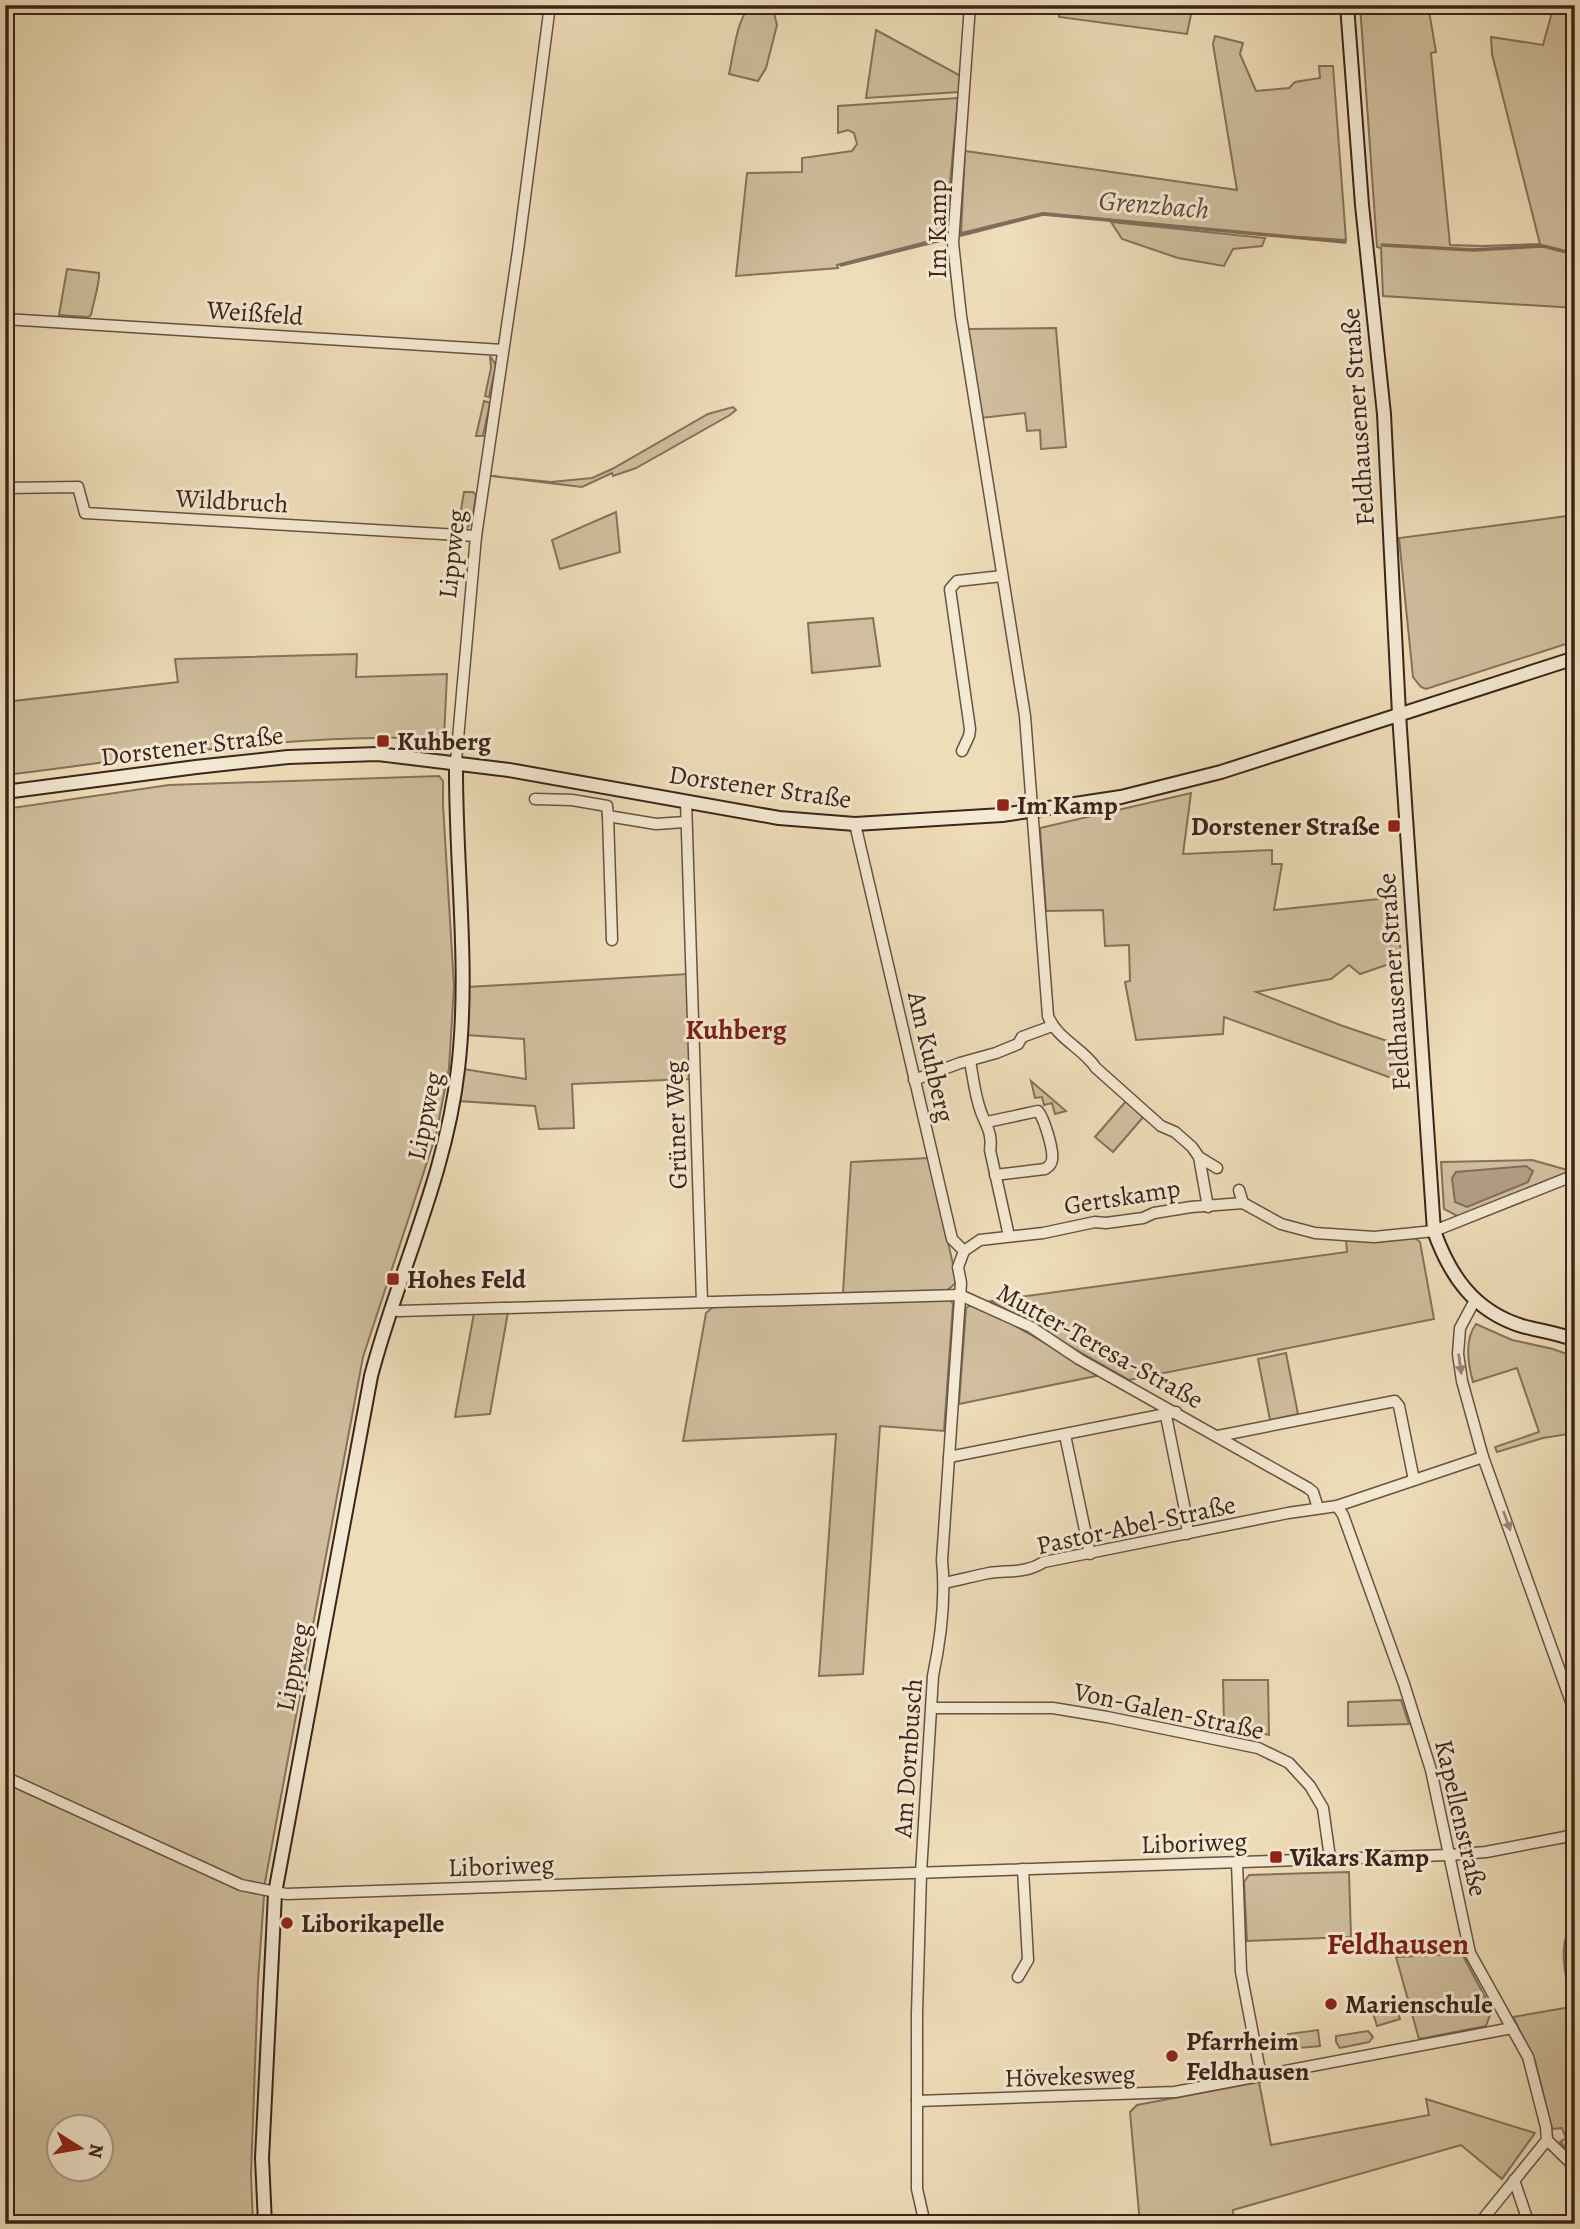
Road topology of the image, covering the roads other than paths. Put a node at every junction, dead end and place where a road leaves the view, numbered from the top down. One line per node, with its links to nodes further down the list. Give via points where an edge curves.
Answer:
1 (550, 5): 5 (street, Lippweg)
2 (970, 5): 8 (street, Im Kamp, via 953,243)
3 (1347, 5): 10 (main road, Feldhausener Straße, via 1384,414)
4 (5, 319): 5 (street, Weißfeld)
5 (503, 350): 7 (street, Lippweg)
6 (5, 488): 7 (street, Wildbruch, via 78,487 85,513)
7 (476, 536): 12 (street, Lippweg)
8 (1002, 576): 11 (street, via 953,582 950,590 970,729); 16 (street, Im Kamp, via 1025,716)
9 (1575, 658): 10 (main road, Dorstener Straße)
10 (1399, 714): 16 (main road, Dorstener Straße, via 1221,772 1121,797); 32 (main road, Feldhausener Straße)
11 (962, 751)
12 (456, 761): 13 (main road, Dorstener Straße, via 378,754 288,757); 15 (main road, Dorstener Straße); 38 (main road, Lippweg, via 464,987 458,1071 433,1186)
13 (5, 792)
14 (535, 799): 17 (street, via 607,806)
15 (686, 801): 18 (street, Grüner Weg); 19 (main road, Dorstener Straße, via 779,818)
16 (1032, 811): 19 (main road, Dorstener Straße); 21 (street, Im Kamp)
17 (608, 816): 18 (street, via 656,824); 20 (street)
18 (685, 821): 37 (street, Grüner Weg)
19 (855, 824): 23 (street, Am Kuhberg)
20 (612, 940)
21 (1052, 1026): 22 (street); 25 (street)
22 (970, 1061): 23 (street); 24 (street, via 981,1114)
23 (914, 1080): 34 (street, Am Kuhberg, via 953,1239)
24 (987, 1122): 27 (street); 27 (street, Gertskamp, via 1038,1111 1052,1157 1045,1169)
25 (1199, 1157): 26 (street); 31 (street)
26 (1217, 1168)
27 (995, 1175): 33 (street)
28 (1575, 1175): 32 (street)
29 (1239, 1190): 30 (street)
30 (1243, 1203): 31 (street, Gertskamp); 32 (street, via 1281,1224 1315,1233 1374,1237)
31 (1208, 1207): 33 (street, Gertskamp)
32 (1434, 1231): 36 (main road, Feldhausener Straße, via 1450,1269)
33 (1009, 1236): 34 (street, Gertskamp, via 980,1240)
34 (964, 1251): 35 (street, via 958,1264)
35 (960, 1295): 37 (street); 40 (street, Mutter-Teresa-Straße, via 1031,1327); 43 (street, Am Dornbusch)
36 (1475, 1300): 39 (main road, Feldhausener Straße, via 1504,1319); 44 (street, one-way to 44, via 1460,1328 1458,1354)
37 (702, 1302): 38 (street)
38 (390, 1310): 60 (main road, Lippweg, via 371,1376)
39 (1575, 1340)
40 (1171, 1414): 41 (street); 42 (street, Mutter-Teresa-Straße); 48 (street)
41 (1065, 1435): 43 (street); 49 (street)
42 (1218, 1436): 45 (street, Mutter-Teresa-Straße, via 1395,1401); 47 (street, Mutter-Teresa-Straße, via 1308,1488)
43 (949, 1457): 50 (street, Am Dornbusch)
44 (1483, 1457): 45 (street); 52 (street, one-way to 52)
45 (1414, 1480): 46 (street)
46 (1337, 1506): 47 (street, Pastor-Abel-Straße); 55 (street, Kapellenstraße, via 1408,1696 1431,1770)
47 (1318, 1508): 48 (street, Pastor-Abel-Straße)
48 (1187, 1534): 49 (street, Pastor-Abel-Straße)
49 (1090, 1554): 50 (street, Pastor-Abel-Straße)
50 (944, 1584): 51 (street, Am Dornbusch)
51 (932, 1708): 56 (street, Von-Galen-Straße, via 1053,1709 1258,1748 1289,1763 1310,1786 1323,1808); 59 (street, Am Dornbusch)
52 (1575, 1713)
53 (5, 1777): 60 (street, Liboriweg, via 222,1877)
54 (1575, 1835): 55 (street, Liboriweg)
55 (1449, 1855): 56 (street, Liboriweg); 62 (street, Kapellenstraße, via 1470,1953)
56 (1330, 1858): 57 (street, Liboriweg)
57 (1237, 1862): 58 (street, Liboriweg); 63 (street, via 1241,1972)
58 (1023, 1869): 59 (street, Liboriweg); 61 (street, via 1027,1960)
59 (921, 1872): 60 (street, Liboriweg); 64 (street, Am Dornbusch)
60 (275, 1893): 68 (main road, Lippweg, via 262,2158)
61 (1018, 1977)
62 (1512, 2028): 63 (street, Hövekesweg); 65 (street, Kapellenstraße, via 1528,2057)
63 (1261, 2076): 64 (street, Hövekesweg, via 1166,2093)
64 (917, 2101): 69 (street, Am Dornbusch, via 917,2189)
65 (1547, 2140): 66 (street); 67 (street)
66 (1575, 2167)
67 (1514, 2180): 70 (street); 71 (street)
68 (265, 2224)
69 (925, 2224)
70 (1479, 2224)
71 (1529, 2224)

